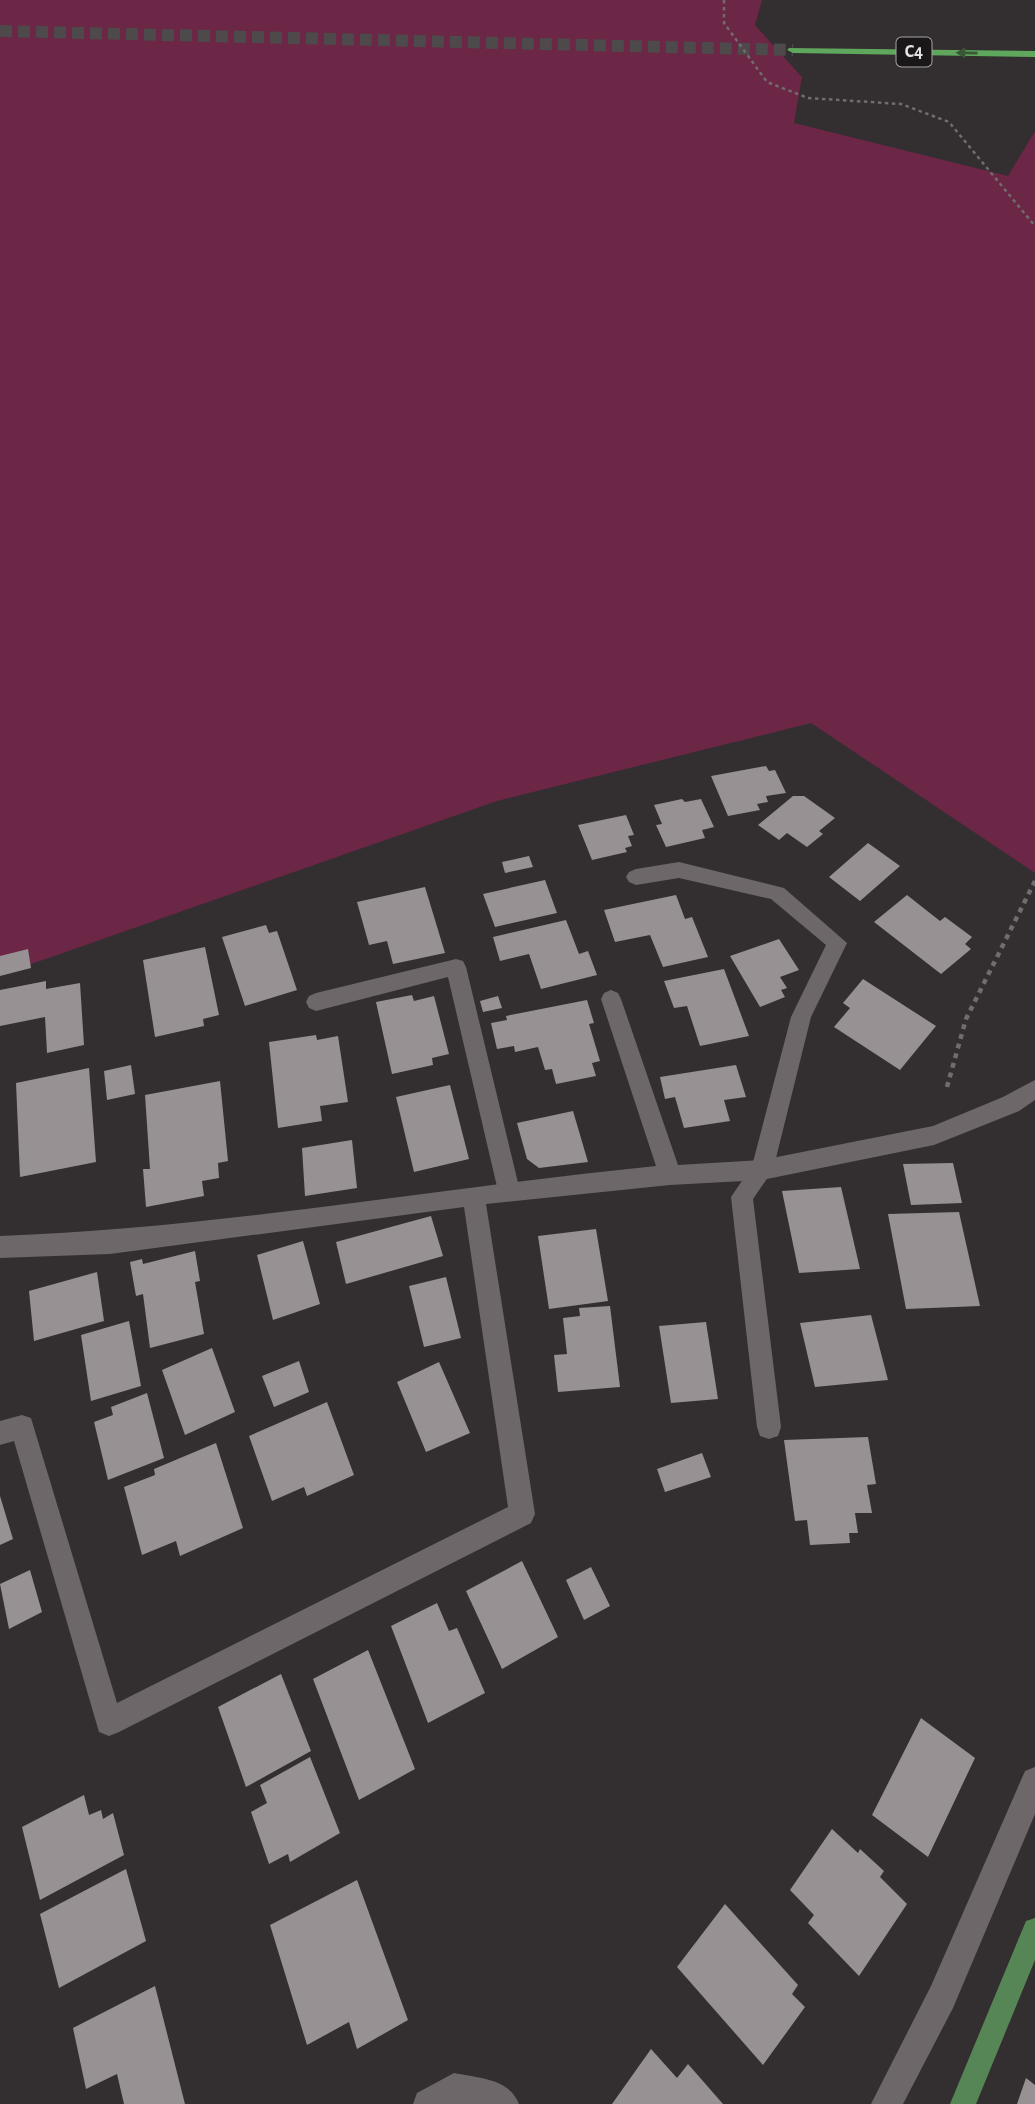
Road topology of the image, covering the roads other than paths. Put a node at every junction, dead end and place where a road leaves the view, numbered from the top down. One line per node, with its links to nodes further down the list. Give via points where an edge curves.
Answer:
1 (793, 50): 2 (highway, C4, one-way to 1)
2 (1035, 54)
3 (636, 877): 7 (street, via 680,870 777,893 837,943 802,1017)
4 (611, 999): 8 (street)
5 (316, 1002): 9 (street, via 456,967)
6 (1035, 1089): 7 (street, via 1011,1104 933,1135)
7 (762, 1170): 8 (street); 12 (street, via 742,1197)
8 (670, 1175): 9 (street)
9 (509, 1191): 10 (street)
10 (474, 1197): 11 (street, via 110,1243); 13 (street, via 522,1514 109,1722 22,1427)
11 (0, 1247)
12 (768, 1427)
13 (0, 1433)
14 (1035, 1781): 17 (street, via 942,1997)
15 (428, 2104): 16 (street, via 454,2088 493,2096)
16 (504, 2104)
17 (886, 2104)

